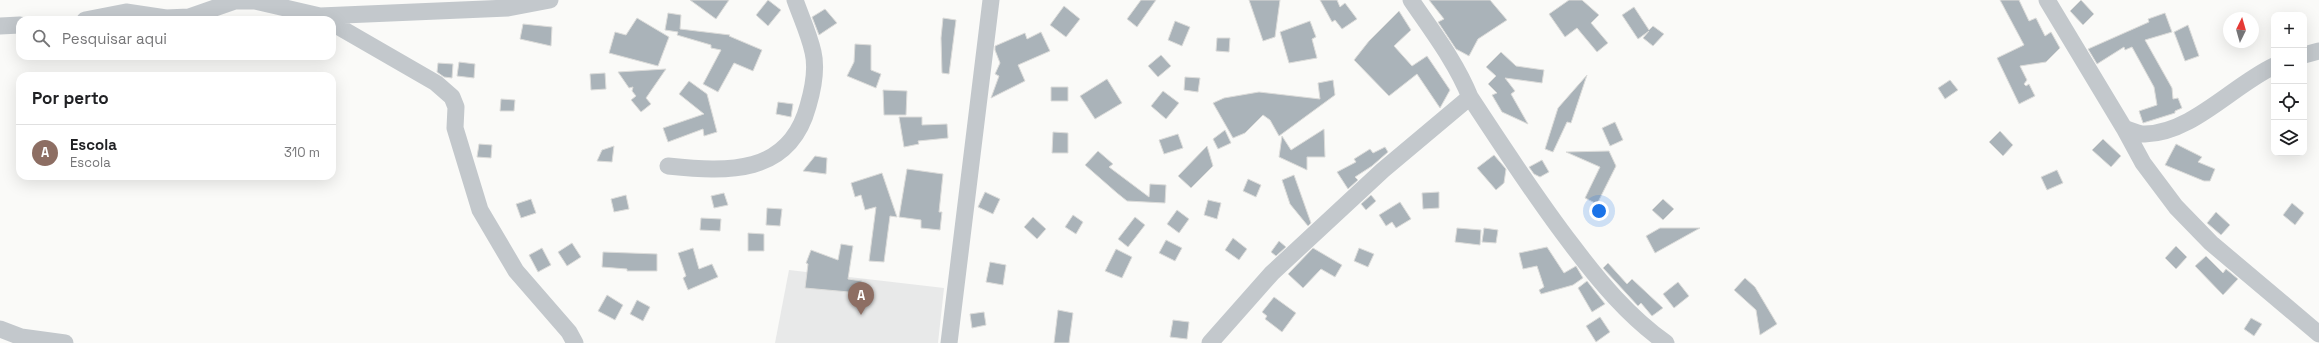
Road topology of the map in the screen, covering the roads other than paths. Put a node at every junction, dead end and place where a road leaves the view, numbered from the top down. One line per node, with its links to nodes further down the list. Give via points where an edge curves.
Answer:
1 (546, 0): 10 (street, via 508,8)
2 (795, 0): 19 (street, via 813,52 813,88 805,120 787,148 755,166 713,170)
3 (991, 0): 24 (street)
4 (1411, 0): 17 (street, via 1444,48)
5 (2047, 0): 18 (street)
6 (106, 16): 7 (street, via 126,12)
7 (153, 16)
8 (192, 16): 9 (street, via 235,1 255,1)
9 (311, 16)
10 (336, 19)
11 (16, 25): 12 (street)
12 (0, 26)
13 (336, 26): 23 (street, via 436,83 452,97 456,107 455,128 480,210 516,271 569,332)
14 (2319, 51): 15 (street)
15 (2307, 53)
16 (2271, 67): 18 (street, via 2253,76 2198,116 2168,131 2143,134)
17 (1470, 97): 25 (street, via 1383,170 1272,273); 26 (street, via 1536,199 1602,284 1649,331)
18 (2124, 128): 21 (street, via 2143,163 2176,207 2211,243)
19 (668, 166)
20 (0, 329): 22 (street, via 21,337)
21 (2319, 334)
22 (65, 343)
23 (575, 343)
24 (949, 343)
25 (1210, 343)
26 (1666, 343)

